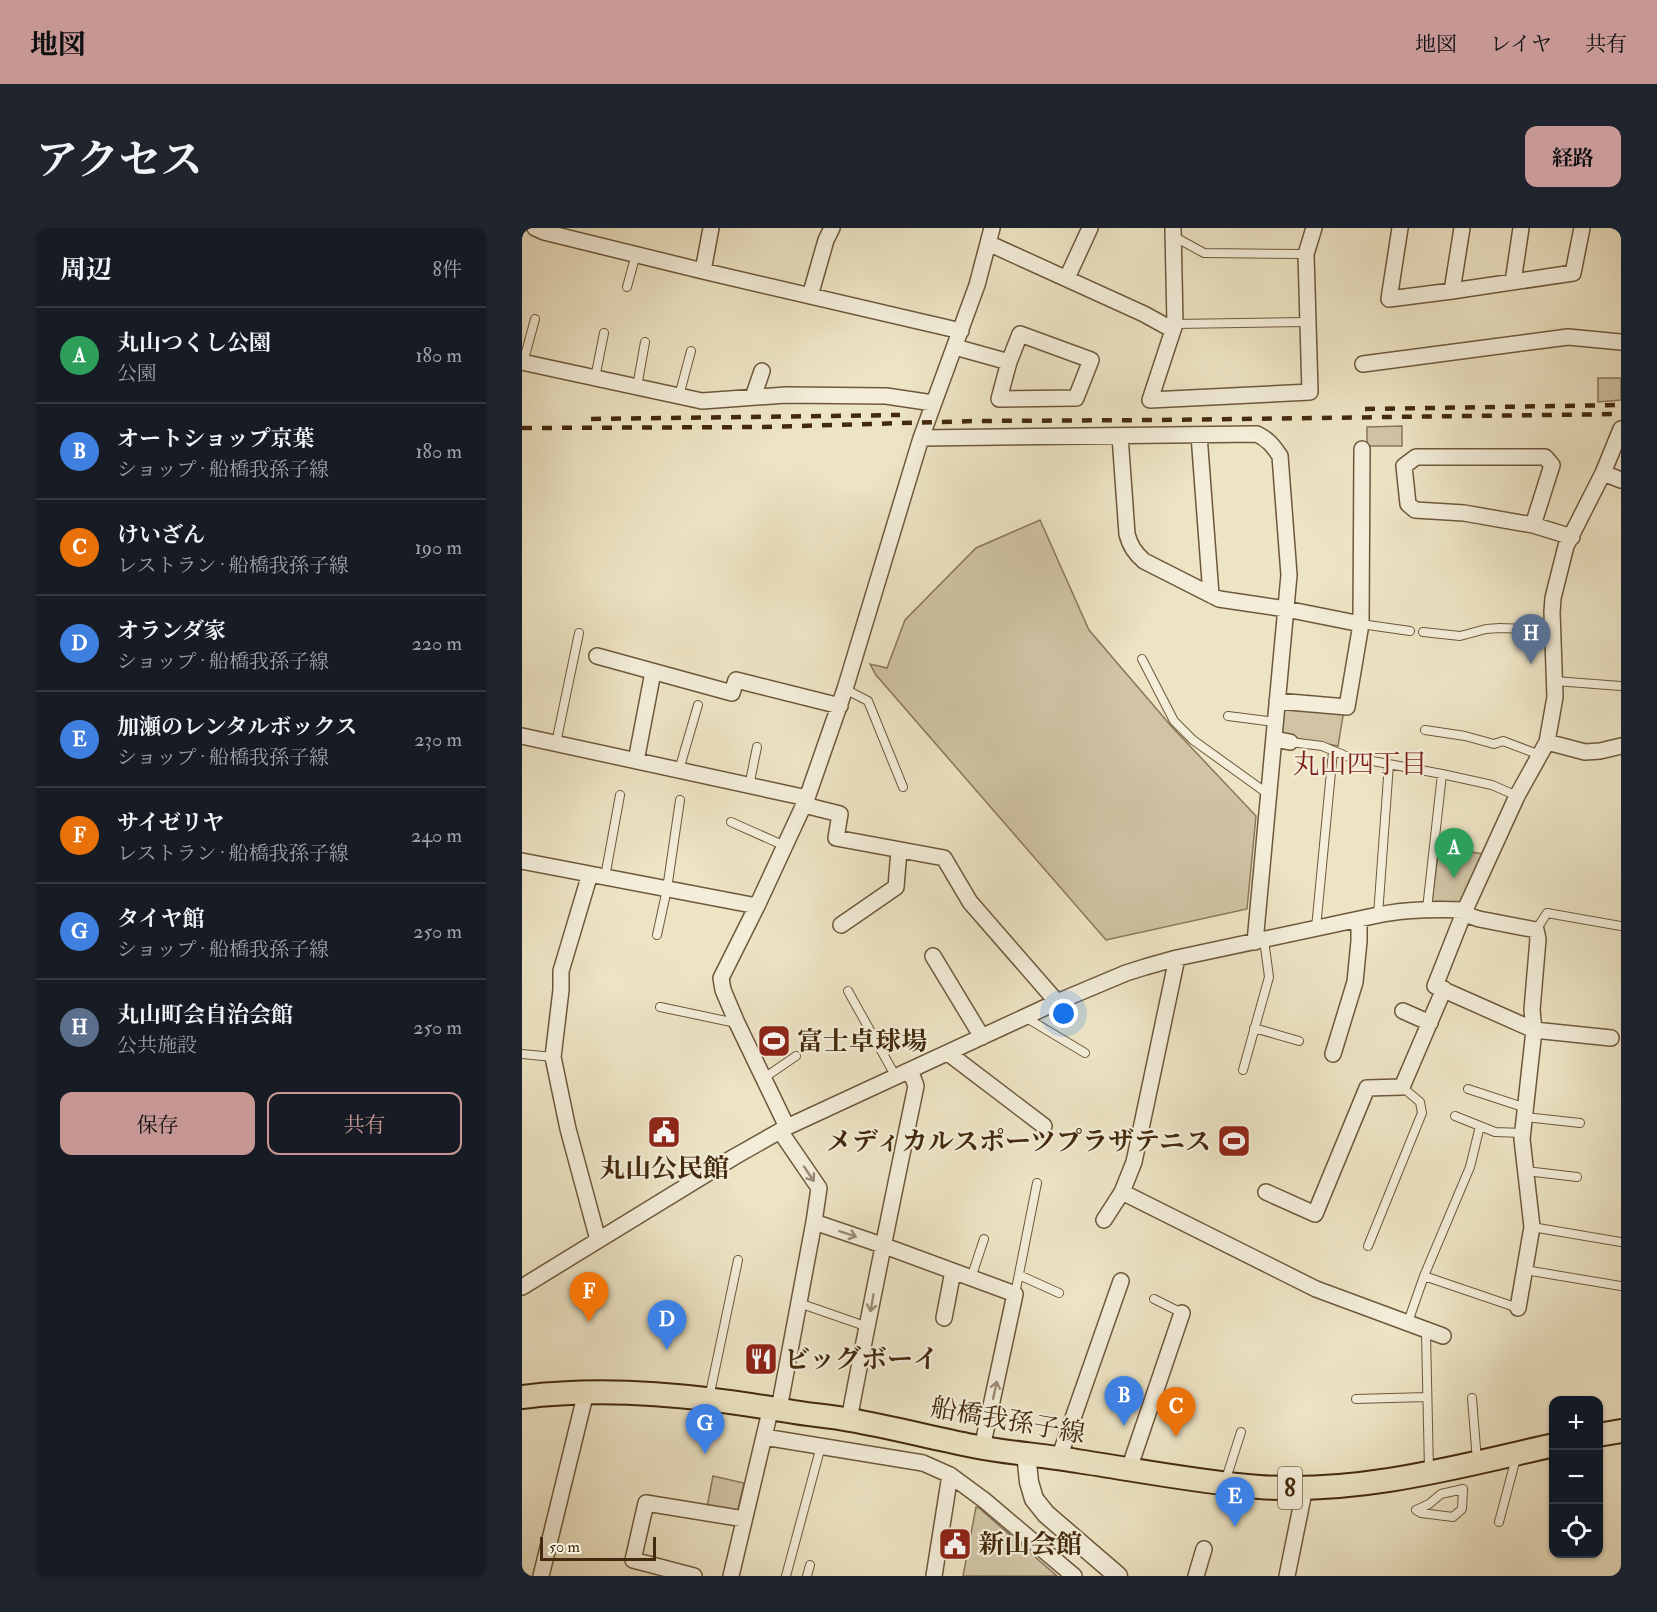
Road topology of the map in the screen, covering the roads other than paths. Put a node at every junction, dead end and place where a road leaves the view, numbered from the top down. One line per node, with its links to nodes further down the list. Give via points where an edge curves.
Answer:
1 (535, 228): 12 (street)
2 (711, 228): 14 (street)
3 (832, 228): 19 (street)
4 (1090, 228): 15 (street)
5 (1314, 228): 13 (street)
6 (1400, 228): 18 (street, via 1389,299)
7 (1462, 228): 18 (street)
8 (1521, 228): 16 (street)
9 (1582, 228): 16 (street, via 1573,273)
10 (989, 232): 15 (street); 23 (street)
11 (1173, 232): 13 (lane, via 1204,253); 22 (street)
12 (636, 254): 14 (street); 17 (lane)
13 (1306, 254): 21 (street)
14 (704, 271): 19 (street)
15 (1067, 278): 22 (street)
16 (1513, 282): 18 (street)
17 (627, 287)
18 (1452, 291)
19 (810, 296): 23 (street)
20 (535, 319): 29 (lane)
21 (1308, 322): 22 (lane); 22 (street, via 1310,392 1150,400)
22 (1174, 327)
23 (961, 331): 27 (street)
24 (604, 333): 33 (lane)
25 (645, 342): 34 (lane)
26 (1621, 342): 31 (street, via 1568,337)
27 (955, 347): 30 (street); 37 (street)
28 (691, 351): 35 (lane)
29 (522, 362): 33 (street)
30 (1009, 362): 30 (street, via 1020,334 1091,360 1076,398 999,399)
31 (1363, 364)
32 (762, 371): 36 (street)
33 (595, 378): 34 (street)
34 (637, 387): 35 (street)
35 (679, 396): 36 (street, via 702,401)
36 (753, 397): 37 (street, via 885,396)
37 (933, 403): 41 (street)
38 (1621, 429): 43 (street)
39 (1199, 435): 40 (street); 47 (street); 48 (street, via 1257,434 1266,438 1280,456 1289,575)
40 (1120, 436): 41 (street); 47 (street, via 1130,544 1144,561)
41 (921, 438): 59 (street)
42 (1362, 449): 49 (street)
43 (1603, 473): 44 (street); 46 (street)
44 (1621, 480)
45 (1533, 525): 45 (street, via 1464,513 1414,510 1408,504 1404,466 1416,457 1545,457 1552,465); 46 (street)
46 (1572, 537): 50 (street, via 1566,546 1553,598)
47 (1210, 595): 48 (street)
48 (1286, 609): 49 (street); 60 (street)
49 (1361, 624): 51 (lane); 60 (street, via 1347,707)
50 (1553, 630): 52 (lane, via 1500,628 1461,636); 57 (street)
51 (1410, 631)
52 (1423, 632)
53 (579, 633): 69 (lane)
54 (597, 656): 56 (street)
55 (1142, 659): 80 (lane, via 1174,721 1193,740)
56 (653, 672): 62 (street, via 732,693 736,680); 74 (street)
57 (1555, 681): 58 (lane); 72 (street)
58 (1621, 686)
59 (845, 689): 62 (street); 79 (lane, via 868,701)
60 (1277, 701): 64 (street)
61 (698, 705): 76 (lane)
62 (840, 706): 84 (street)
63 (1228, 716): 64 (lane)
64 (1275, 722): 67 (street)
65 (1425, 730): 72 (lane)
66 (522, 736): 69 (street)
67 (1274, 739): 68 (street); 80 (street)
68 (1290, 742): 73 (lane)
69 (556, 743): 74 (street)
70 (1621, 746): 72 (street, via 1585,752)
71 (757, 747): 78 (lane)
72 (1543, 749): 82 (street)
73 (1333, 751): 75 (lane); 99 (lane)
74 (636, 761): 76 (street)
75 (1389, 764): 77 (lane); 95 (lane)
76 (679, 770): 78 (street)
77 (1442, 774): 82 (lane, via 1492,785); 93 (lane)
78 (749, 786): 84 (street)
79 (903, 787)
80 (1268, 794): 102 (street)
81 (620, 795): 90 (lane)
82 (1517, 796): 94 (street)
83 (680, 800): 91 (lane)
84 (805, 801): 86 (street); 87 (street, via 840,814 836,838)
85 (731, 822): 86 (lane)
86 (785, 846): 92 (street)
87 (899, 850): 97 (street, via 896,886); 107 (street, via 944,858 970,902)
88 (522, 861): 89 (street)
89 (590, 874): 90 (street); 123 (street, via 561,971)
90 (605, 877): 91 (street)
91 (666, 889): 92 (street); 101 (lane)
92 (757, 906): 111 (street, via 721,978)
93 (1427, 909): 94 (street); 95 (street)
94 (1465, 910): 100 (street, via 1479,919); 105 (street, via 1435,986)
95 (1378, 915): 96 (street)
96 (1359, 919): 99 (street); 121 (street, via 1355,982)
97 (841, 925)
98 (1621, 926): 100 (lane, via 1547,913)
99 (1316, 928): 102 (street)
100 (1536, 930): 114 (street, via 1539,939)
101 (657, 934)
102 (1259, 941): 104 (street); 113 (lane, via 1269,977)
103 (933, 956): 115 (street)
104 (1177, 958): 107 (street); 139 (street, via 1134,1162)
105 (1444, 989): 112 (street); 114 (street)
106 (848, 991): 125 (lane)
107 (1057, 1002): 110 (street)
108 (660, 1007): 111 (lane)
109 (1403, 1011): 112 (street)
110 (1025, 1017): 115 (street); 119 (lane)
111 (737, 1023): 126 (street)
112 (1430, 1023): 127 (street)
113 (1254, 1028): 117 (lane); 124 (lane)
114 (1534, 1030): 116 (street); 130 (street)
115 (981, 1037): 118 (street)
116 (1611, 1038)
117 (1299, 1041)
118 (948, 1053): 125 (street); 132 (street)
119 (1085, 1053)
120 (522, 1054): 123 (lane)
121 (1333, 1054)
122 (796, 1056): 126 (lane)
123 (553, 1057): 144 (street)
124 (1243, 1070)
125 (903, 1073): 134 (street); 146 (street, via 916,1086)
126 (764, 1078): 134 (street)
127 (1402, 1087): 138 (street, via 1367,1088 1315,1214); 147 (lane, via 1420,1102 1422,1113)
128 (1468, 1089): 130 (lane)
129 (1455, 1116): 133 (lane)
130 (1524, 1119): 131 (lane); 133 (lane, via 1495,1132); 135 (street)
131 (1580, 1123)
132 (1044, 1126)
133 (1480, 1126): 152 (lane, via 1470,1167)
134 (783, 1129): 141 (street, one-way to 141, via 819,1188); 144 (street)
135 (1526, 1171): 136 (lane); 142 (street)
136 (1577, 1177)
137 (1037, 1183): 151 (lane)
138 (1266, 1191)
139 (1122, 1192): 140 (street); 164 (street, via 1316,1289)
140 (1104, 1220)
141 (814, 1222): 146 (street, one-way to 146); 160 (street)
142 (1532, 1227): 145 (lane); 149 (street)
143 (984, 1239): 153 (lane)
144 (598, 1240): 156 (street)
145 (1621, 1242)
146 (882, 1245): 150 (street); 165 (street, one-way to 165)
147 (1368, 1246)
148 (738, 1260): 172 (lane)
149 (1525, 1270): 155 (lane); 161 (street)
150 (953, 1271): 153 (street); 163 (street)
151 (1019, 1275): 157 (lane); 158 (lane)
152 (1424, 1276): 161 (lane); 164 (lane)
153 (971, 1278): 158 (street)
154 (1121, 1281): 185 (street)
155 (1621, 1286)
156 (522, 1287)
157 (1059, 1293)
158 (1015, 1294): 182 (street, one-way to 158)
159 (1154, 1299): 162 (lane)
160 (799, 1303): 165 (lane); 174 (street)
161 (1518, 1308)
162 (1182, 1313): 187 (street)
163 (944, 1318)
164 (1408, 1322): 167 (street)
165 (868, 1327): 175 (street)
166 (1426, 1334): 170 (lane)
167 (1443, 1336)
168 (586, 1392): 169 (main road, 船橋我孫子線 / 8); 172 (main road, 船橋我孫子線 / 8); 197 (street)
169 (522, 1397)
170 (1427, 1397): 173 (lane); 188 (lane)
171 (1472, 1398): 186 (lane)
172 (709, 1399): 174 (main road, 船橋我孫子線 / 8)
173 (1356, 1399)
174 (775, 1408): 175 (main road, 船橋我孫子線 / 8); 179 (street)
175 (849, 1420): 182 (main road, 船橋我孫子線 / 8)
176 (1621, 1431): 178 (main road)
177 (1241, 1432): 190 (lane)
178 (1603, 1435)
179 (764, 1437): 180 (street); 193 (street)
180 (821, 1446): 189 (street, via 922,1463); 200 (lane)
181 (1549, 1447): 184 (main road, 船橋我孫子線 / 8)
182 (982, 1448): 183 (main road, 船橋我孫子線 / 8)
183 (1026, 1454): 185 (main road, 船橋我孫子線 / 8); 204 (street, via 1034,1499)
184 (1517, 1454): 186 (main road, 船橋我孫子線 / 8); 194 (lane)
185 (1059, 1458): 187 (main road, 船橋我孫子線 / 8)
186 (1477, 1462): 188 (main road, 船橋我孫子線 / 8)
187 (1129, 1469): 190 (main road, 船橋我孫子線 / 8)
188 (1430, 1473): 191 (main road, 船橋我孫子線 / 8)
189 (950, 1475): 202 (street); 203 (street)
190 (1224, 1483): 191 (main road, 船橋我孫子線 / 8)
191 (1301, 1488): 206 (street, via 1303,1497)
192 (1463, 1489): 192 (lane, via 1462,1509 1453,1517 1416,1510 1441,1494)
193 (744, 1519): 198 (street, via 646,1503 633,1560); 199 (street)
194 (1499, 1522)
195 (1204, 1548): 205 (street)
196 (810, 1565): 201 (lane)
197 (541, 1576)
198 (694, 1576)
199 (731, 1576)
200 (786, 1576)
201 (807, 1576)
202 (934, 1576)
203 (1074, 1576)
204 (1118, 1576)
205 (1196, 1576)
206 (1287, 1576)

